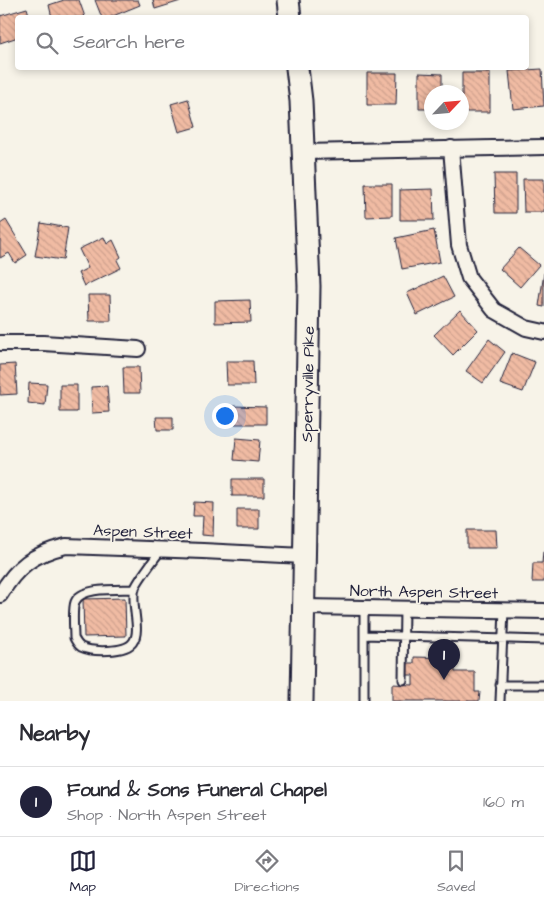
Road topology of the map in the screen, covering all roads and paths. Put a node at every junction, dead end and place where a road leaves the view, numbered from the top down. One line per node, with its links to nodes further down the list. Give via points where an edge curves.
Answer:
1 (288, 0): 2 (main road)
2 (290, 15)
3 (297, 70): 6 (main road, Sperryville Pike)
4 (544, 147): 5 (street)
5 (451, 148): 6 (street); 7 (street, via 459,245 470,278 494,310 526,328)
6 (304, 152): 11 (main road, Sperryville Pike, via 309,286)
7 (544, 332)
8 (0, 343): 9 (street)
9 (138, 349)
10 (162, 550): 11 (street, Aspen Street); 12 (lane); 13 (street, Aspen Street, via 66,546 49,550 20,567)
11 (304, 556): 14 (main road, Sperryville Pike)
12 (135, 589): 12 (lane, via 89,591 78,598 75,603 76,643 87,649 120,650 134,642)
13 (0, 595)
14 (304, 607): 15 (street, North Aspen Street); 26 (main road, Sperryville Pike)
15 (364, 607): 16 (street, North Aspen Street); 19 (lane)
16 (404, 608): 17 (street, North Aspen Street); 20 (lane)
17 (504, 610): 18 (street, North Aspen Street); 21 (lane)
18 (544, 611)
19 (364, 635): 20 (lane); 27 (lane)
20 (404, 637): 21 (lane); 23 (lane)
21 (502, 640): 22 (lane); 24 (lane)
22 (544, 640)
23 (403, 680)
24 (500, 685): 25 (lane); 28 (lane)
25 (544, 685)
26 (302, 701)
27 (364, 701)
28 (500, 701)

